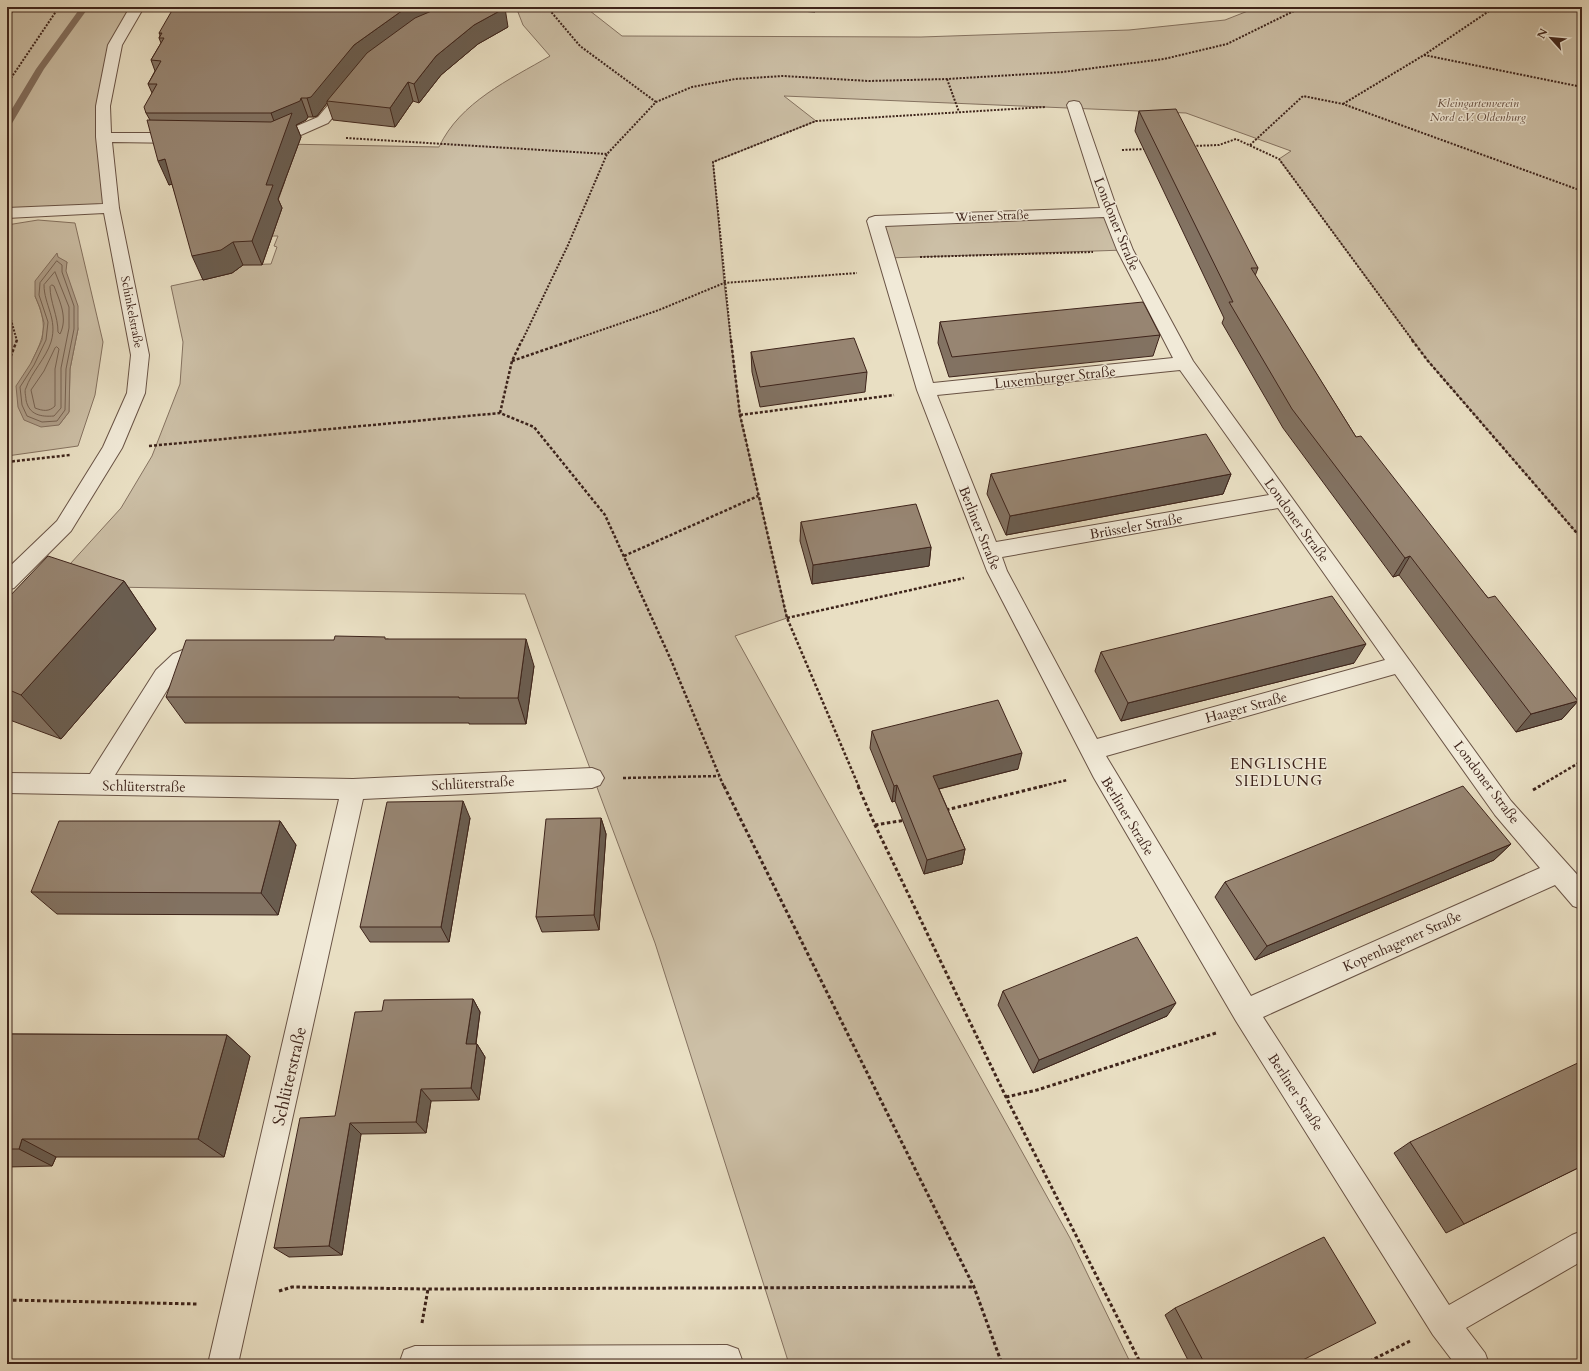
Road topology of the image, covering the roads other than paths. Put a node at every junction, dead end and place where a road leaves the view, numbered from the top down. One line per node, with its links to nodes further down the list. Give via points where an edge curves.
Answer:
1 (138, 7): 4 (street, Schinkelstraße, via 115,45 103,106)
2 (357, 80): 6 (street, via 323,120 280,139)
3 (1074, 105): 8 (street, Londoner Straße)
4 (104, 137): 5 (street); 7 (street, Schinkelstraße)
5 (196, 138)
6 (257, 139)
7 (112, 208): 9 (street); 15 (street, Schinkelstraße, via 140,355 136,393 112,448 64,526)
8 (1110, 212): 10 (street, Wiener Straße); 11 (street, Londoner Straße, via 1125,250)
9 (7, 213)
10 (875, 221): 12 (street, Berliner Straße)
11 (1185, 363): 12 (street, Luxemburger Straße); 13 (street, Londoner Straße)
12 (926, 390): 14 (street, Berliner Straße)
13 (1282, 500): 14 (street, Brüsseler Straße); 17 (street, Londoner Straße)
14 (993, 561): 18 (street, Berliner Straße)
15 (7, 582)
16 (226, 651): 21 (street, via 202,651 181,660 164,676)
17 (1401, 664): 18 (street, Haager Straße); 23 (street, Londoner Straße, via 1504,808)
18 (1091, 750): 25 (street, Berliner Straße)
19 (592, 778): 22 (street, Schlüterstraße)
20 (7, 783): 21 (street, Schlüterstraße)
21 (96, 785): 22 (street, Schlüterstraße)
22 (353, 789): 29 (street, Schlüterstraße)
23 (1559, 870): 24 (street, Londoner Straße); 25 (street, Kopenhagener Straße)
24 (1582, 898)
25 (1248, 1017): 27 (street, Berliner Straße)
26 (1582, 1246): 27 (street)
27 (1444, 1324): 31 (street, Berliner Straße)
28 (727, 1360): 30 (street, via 415,1360)
29 (223, 1364)
30 (414, 1364)
31 (1474, 1364)

